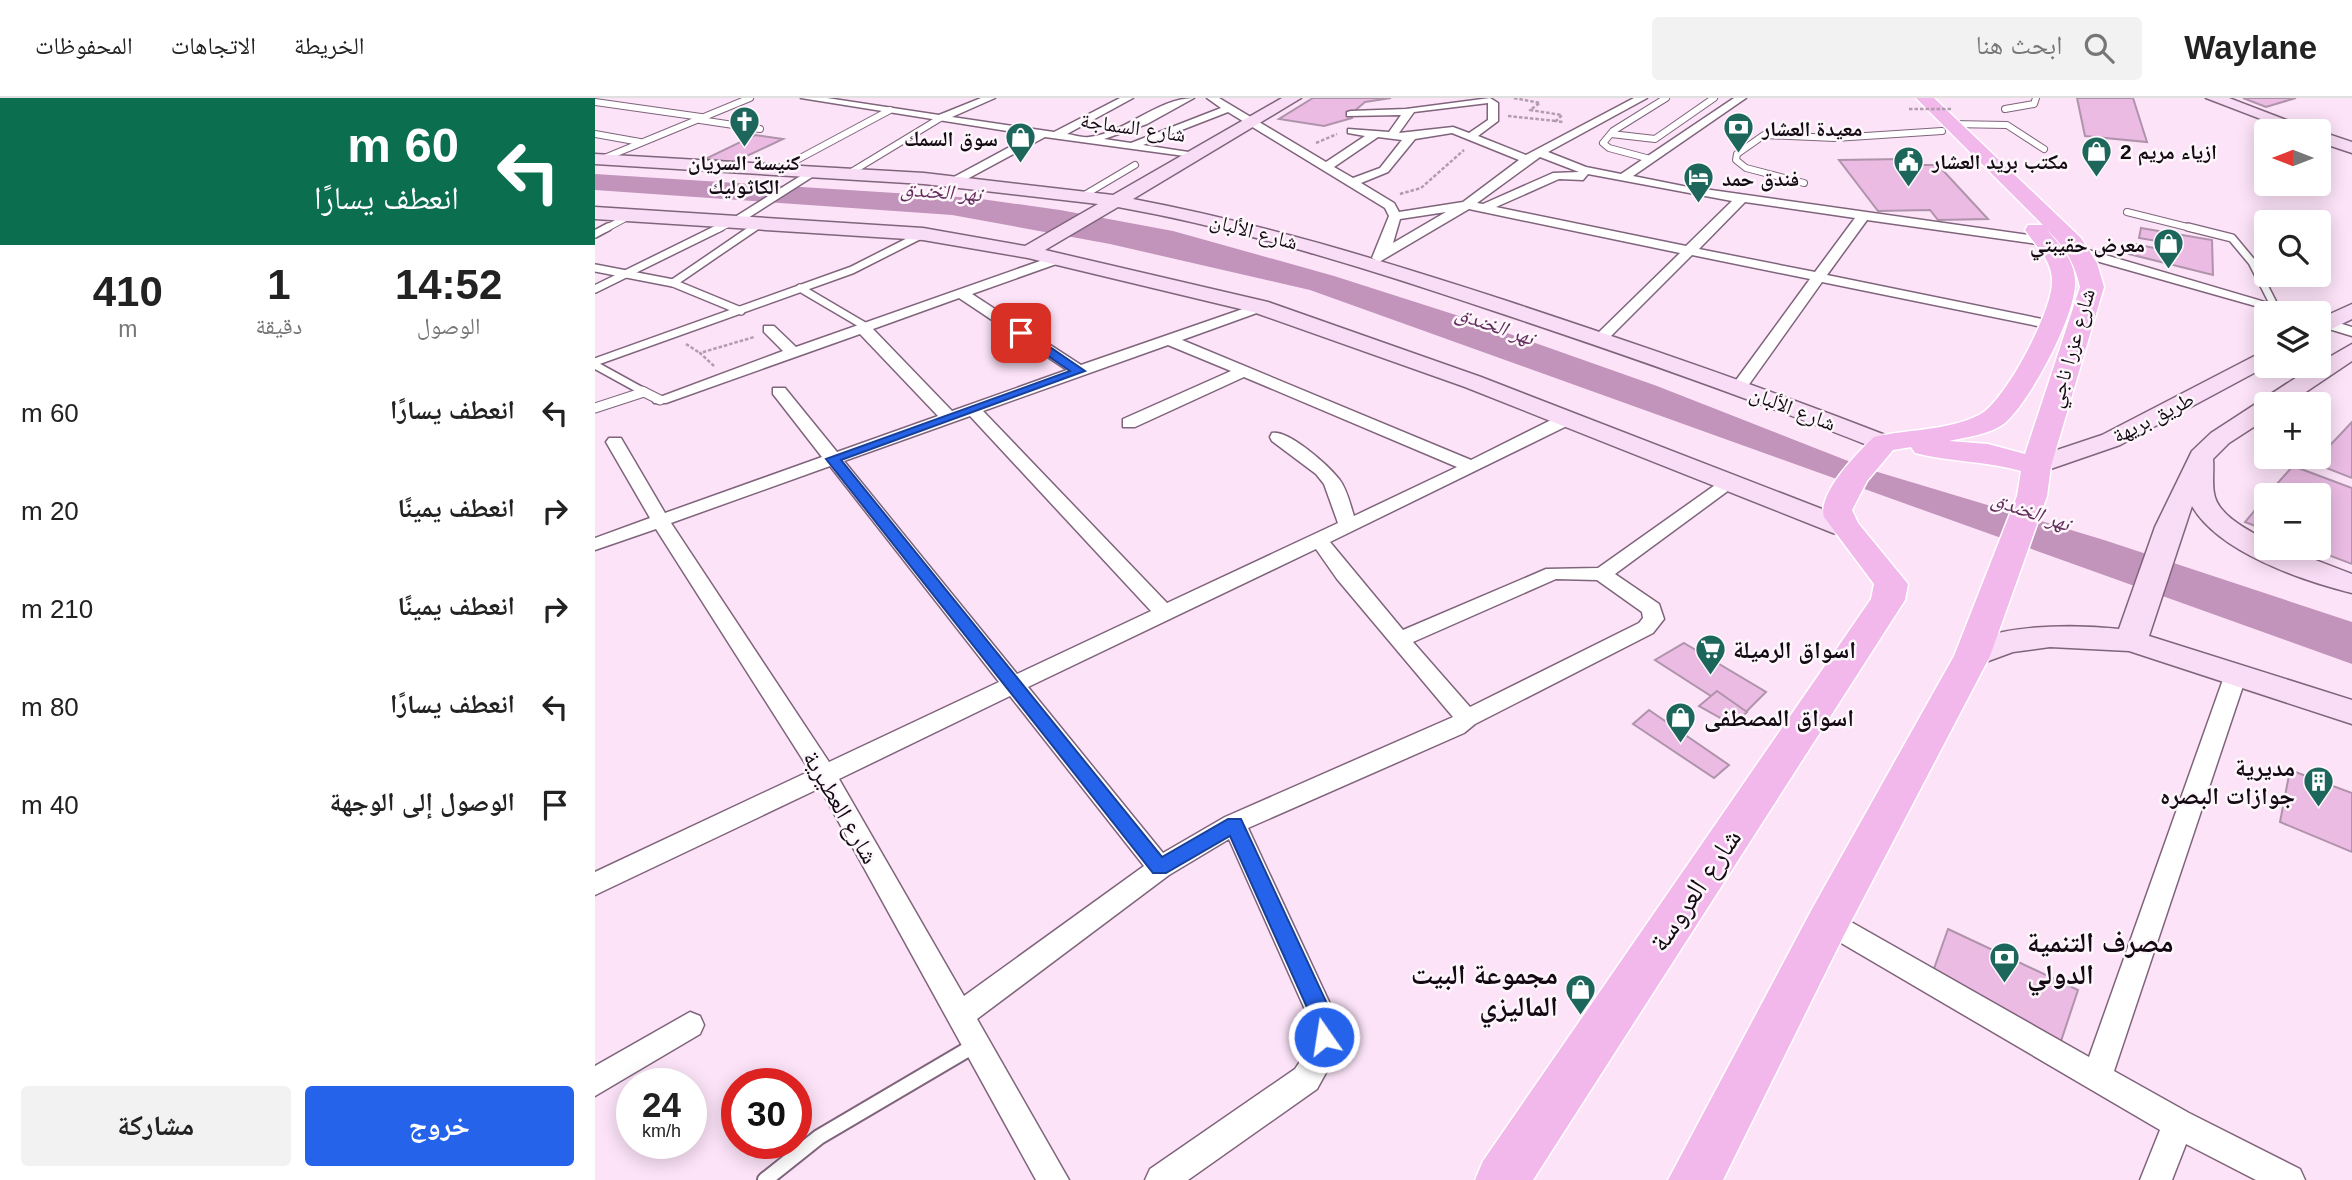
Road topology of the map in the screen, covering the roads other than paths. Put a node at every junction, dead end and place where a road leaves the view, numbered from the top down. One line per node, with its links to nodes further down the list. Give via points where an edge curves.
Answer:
1 (623, 98): 18 (lane)
2 (750, 98): 27 (lane)
3 (806, 98): 24 (street, شارع السماجة)
4 (990, 98): 26 (street)
5 (1128, 98): 36 (street)
6 (1189, 98): 40 (street, via 1143,122)
7 (1212, 98): 22 (street)
8 (1293, 98): 29 (main road)
9 (1642, 98): 46 (street)
10 (1666, 98): 35 (lane)
11 (1714, 98): 35 (lane, via 1655,139)
12 (1741, 98): 50 (street)
13 (2036, 98): 23 (lane, via 2034,104)
14 (2214, 98): 28 (main road)
15 (595, 102): 18 (lane)
16 (1913, 102): 30 (main road, شارع عزرا ناجي)
17 (1491, 103): 21 (street); 39 (street, via 1493,121)
18 (607, 104): 20 (lane); 27 (lane)
19 (1243, 104): 22 (street)
20 (595, 108)
21 (1402, 108): 25 (street); 37 (street)
22 (1231, 109): 29 (street); 43 (street)
23 (2005, 109)
24 (890, 110): 26 (street, شارع السماجة); 53 (lane)
25 (1352, 114)
26 (942, 117): 36 (street, شارع السماجة); 55 (lane)
27 (701, 118): 31 (lane); 42 (lane)
28 (2273, 119)
29 (1253, 122): 47 (main road); 52 (street)
30 (1949, 122): 45 (lane, via 2007,125); 59 (lane, via 1835,138 1764,135 1737,154 1736,160 1746,169); 74 (main road, شارع عزرا ناجي); 77 (main road, شارع عزرا ناجي)
31 (760, 129)
32 (1352, 131): 34 (street)
33 (595, 134): 42 (lane)
34 (1375, 134): 37 (street); 52 (street)
35 (1611, 134): 50 (lane, via 1603,142 1606,147)
36 (1048, 135): 40 (street, شارع السماجة); 57 (street)
37 (1392, 136): 38 (street)
38 (1411, 136): 39 (street, via 1453,130); 58 (street, via 1384,170)
39 (1478, 138): 49 (street)
40 (1091, 140): 43 (street, شارع السماجة)
41 (2331, 140): 44 (main road)
42 (643, 142): 48 (lane)
43 (1131, 145): 47 (street, شارع السماجة)
44 (2352, 148)
45 (2044, 149)
46 (1540, 153): 49 (street); 56 (street)
47 (1195, 156): 62 (main road)
48 (599, 159): 53 (main road, شارع الألبان)
49 (1527, 159): 63 (street)
50 (1650, 159): 56 (street)
51 (1135, 164): 60 (lane)
52 (1326, 167): 58 (street)
53 (778, 170): 54 (main road, شارع الألبان)
54 (814, 172): 55 (main road, شارع الألبان); 70 (street)
55 (848, 174): 57 (main road, شارع الألبان)
56 (1621, 179): 61 (street); 64 (street, via 1557,175)
57 (956, 181): 60 (main road, شارع الألبان)
58 (1352, 183): 68 (street, via 1390,206)
59 (1804, 183)
60 (1081, 197): 62 (main road, شارع الألبان)
61 (1743, 197): 69 (street); 75 (street)
62 (1112, 204): 76 (main road); 78 (main road, شارع الألبان, via 1212,219)
63 (1467, 205): 64 (street); 68 (street); 78 (street)
64 (1487, 207): 75 (street)
65 (2127, 212): 87 (lane, via 2232,237 2252,262)
66 (595, 213): 67 (main road)
67 (631, 215): 70 (main road); 72 (lane)
68 (1395, 216): 78 (street)
69 (1863, 216): 74 (street); 81 (street)
70 (731, 222): 71 (main road); 80 (lane)
71 (758, 225): 73 (main road); 82 (lane)
72 (595, 234)
73 (923, 234): 76 (main road); 83 (lane, via 852,270)
74 (2045, 240): 92 (main road, شارع عزرا ناجي, via 2059,260 2064,282)
75 (1689, 250): 81 (street); 97 (street)
76 (1042, 252): 85 (street); 88 (main road)
77 (2080, 252): 86 (street); 122 (main road, شارع عزرا ناجي, via 2092,287)
78 (1377, 259): 97 (main road, شارع الألبان)
79 (595, 268): 80 (lane)
80 (623, 274): 82 (lane); 84 (lane)
81 (1818, 277): 92 (street); 105 (street)
82 (673, 283): 90 (lane)
83 (800, 288): 90 (lane); 94 (lane)
84 (595, 289)
85 (962, 294): 94 (street); 103 (street)
86 (2254, 301)
87 (2272, 301)
88 (1260, 307): 98 (street); 114 (main road)
89 (2352, 310): 91 (main road)
90 (741, 311): 102 (lane)
91 (2331, 320)
92 (2052, 325): 118 (main road, شارع عزرا ناجي, via 1994,418)
93 (2331, 326): 96 (street)
94 (866, 328): 100 (street); 113 (street)
95 (771, 330): 100 (street)
96 (2352, 332)
97 (1601, 338): 105 (main road, شارع الألبان)
98 (1170, 340): 103 (street); 104 (street)
99 (2352, 351): 108 (main road)
100 (795, 354): 109 (street)
101 (2254, 363): 122 (main road, طريق بريهة)
102 (595, 364): 107 (lane)
103 (1079, 371): 111 (street)
104 (1244, 371): 115 (street); 121 (street)
105 (1739, 387): 118 (main road, شارع الألبان)
106 (779, 391): 120 (street)
107 (643, 392): 109 (lane); 110 (lane)
108 (2290, 392)
109 (660, 400)
110 (595, 408)
111 (973, 410): 113 (street); 131 (street)
112 (2254, 416): 119 (main road)
113 (949, 418): 120 (street)
114 (1567, 419): 121 (street); 123 (main road)
115 (1129, 424)
116 (1278, 437): 126 (street, via 1333,483)
117 (615, 442): 125 (street, شارع العطيرية)
118 (1875, 451): 122 (main road, via 1988,453); 124 (main road)
119 (2201, 457): 130 (main road, via 2200,497 2209,513 2256,546); 133 (main road, via 2169,527)
120 (833, 459): 125 (street); 136 (street)
121 (1472, 467): 126 (street)
122 (2034, 481): 134 (main road, شارع عزرا ناجي)
123 (1731, 482): 124 (main road); 129 (street)
124 (1841, 514): 153 (main road, شارع العروسة, via 1891,584 1888,600)
125 (660, 520): 128 (street); 139 (street, شارع العطيرية)
126 (1347, 524): 127 (street)
127 (1318, 538): 131 (street); 132 (street)
128 (595, 544)
129 (1602, 574): 132 (street, via 1553,573); 138 (street, via 1652,609 1654,619 1646,628)
130 (2352, 584)
131 (1164, 612): 136 (street)
132 (1401, 639): 138 (street)
133 (2131, 641): 134 (main road, via 2047,636 2000,643); 135 (main road)
134 (1972, 656): 143 (main road)
135 (2236, 674): 137 (main road); 147 (street)
136 (1013, 684): 139 (street); 141 (street)
137 (2352, 712)
138 (1467, 718): 140 (street, via 1456,727)
139 (824, 774): 142 (street); 144 (street, شارع العطيرية)
140 (1234, 824): 141 (street); 152 (street, via 1325,1023 1324,1051 1306,1079)
141 (1160, 868): 144 (street)
142 (595, 884)
143 (1828, 922): 147 (street); 154 (main road)
144 (960, 1015): 146 (street, شارع العطيرية)
145 (690, 1025): 148 (street)
146 (977, 1044): 150 (lane, via 819,1136); 151 (street, شارع العطيرية)
147 (2097, 1076): 149 (street)
148 (595, 1082)
149 (2178, 1124): 155 (street); 156 (street)
150 (765, 1180)
151 (1053, 1180)
152 (1161, 1180)
153 (1501, 1180)
154 (1695, 1180)
155 (2156, 1180)
156 (2288, 1180)

